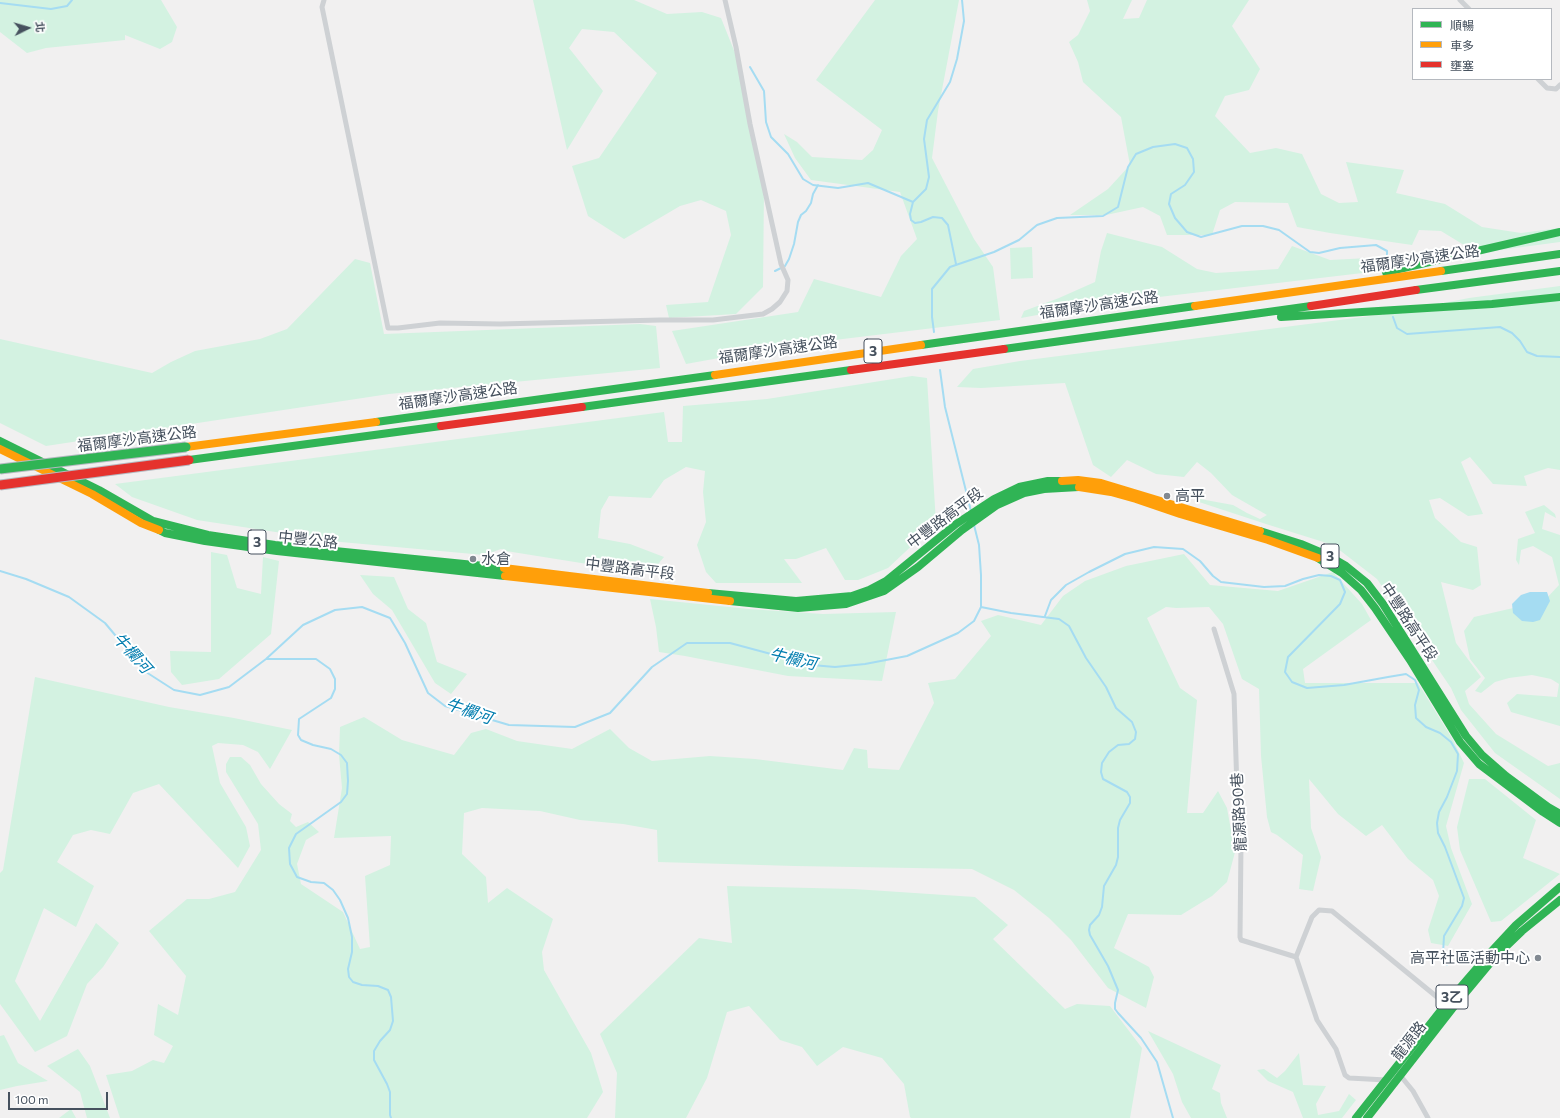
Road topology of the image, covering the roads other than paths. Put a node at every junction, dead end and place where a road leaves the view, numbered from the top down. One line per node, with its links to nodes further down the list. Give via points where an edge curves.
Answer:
1 (324, 0): 2 (street, via 322,7 388,328 398,328 440,323 713,320 763,314 780,302 787,292 788,280 781,264)
2 (724, 0)
3 (1460, 0): 4 (street)
4 (1468, 8)
5 (1539, 80): 6 (street, via 1547,88 1556,89)
6 (1560, 85)
7 (1560, 232): 10 (main road)
8 (1560, 254): 10 (main road, 福爾摩沙高速公路 / 3)
9 (1560, 271): 12 (main road, 福爾摩沙高速公路 / 3)
10 (1324, 286): 15 (main road, 福爾摩沙高速公路 / 3, bridge, via 559,396)
11 (1560, 297): 12 (main road, via 1492,304)
12 (1211, 321): 16 (main road, 福爾摩沙高速公路 / 3, bridge)
13 (0, 441): 17 (main road, 中豐公路 / 3)
14 (0, 449): 17 (main road, 中豐公路 / 3)
15 (0, 470)
16 (0, 485)
17 (107, 498): 18 (main road, 中豐公路 / 3, via 153,521 208,535)
18 (536, 575): 20 (main road, 中豐路高平段 / 3, via 736,596 796,601 842,601 886,581 996,502 1044,489 1090,488 1136,499 1320,559 1342,573 1366,596)
19 (1214, 629): 25 (street, 龍源路90巷, via 1234,694 1241,845 1241,940)
20 (1403, 643): 21 (main road, 中豐路高平段 / 3, via 1466,736 1482,755 1512,781); 22 (main road, 中豐路高平段 / 3, via 1460,742 1479,764)
21 (1560, 814)
22 (1560, 823)
23 (1560, 887): 26 (main road, 3乙, via 1516,925)
24 (1560, 900): 26 (main road, 3乙, via 1522,931)
25 (1296, 957): 26 (street, via 1312,917 1319,910 1332,911); 28 (street, via 1317,1020 1336,1049 1345,1075 1349,1078)
26 (1449, 1006): 27 (main road, 3乙)
27 (1397, 1072): 28 (main road, 3乙); 30 (main road, 龍源路 / 3乙); 31 (street, via 1413,1091)
28 (1386, 1080): 29 (main road, 3乙)
29 (1356, 1118)
30 (1367, 1118)
31 (1428, 1118)

